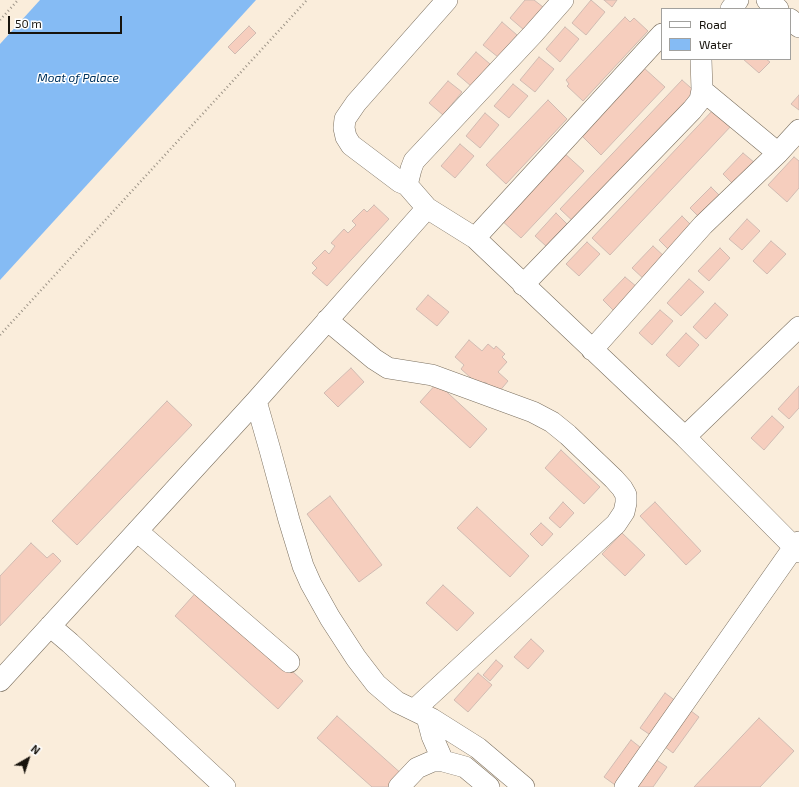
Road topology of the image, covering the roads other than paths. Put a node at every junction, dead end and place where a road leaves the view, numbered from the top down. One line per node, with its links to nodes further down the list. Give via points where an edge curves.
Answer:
1 (447, 0): 14 (street, via 356,103 345,119 346,137 351,145 400,182)
2 (563, 0): 14 (street, via 414,161)
3 (738, 0): 5 (street)
4 (767, 0): 6 (street)
5 (732, 8)
6 (777, 8)
7 (791, 21): 8 (street)
8 (799, 27)
9 (661, 35): 16 (street)
10 (701, 60): 11 (street)
11 (702, 90): 13 (street); 17 (street, via 700,100 692,110)
12 (799, 130): 13 (street)
13 (778, 153): 20 (street, via 703,225)
14 (408, 185): 15 (street)
15 (428, 208): 16 (street); 18 (street)
16 (475, 238): 17 (street)
17 (524, 285): 20 (street)
18 (327, 320): 21 (street); 28 (street, via 374,360 388,368 432,375 533,412 552,422 614,479 626,495 624,512 616,524)
19 (799, 327): 22 (street)
20 (592, 350): 22 (street)
21 (256, 401): 23 (street); 28 (street, via 288,520 311,584 330,618 376,684 397,702)
22 (684, 437): 24 (street)
23 (137, 531): 25 (street); 26 (street)
24 (797, 547): 34 (street)
25 (50, 626): 27 (street); 30 (street)
26 (289, 662)
27 (0, 681)
28 (421, 714): 29 (street); 33 (street, via 478,748)
29 (443, 761): 31 (street, via 433,761 417,768); 32 (street, via 465,767)
30 (225, 787)
31 (399, 787)
32 (489, 787)
33 (524, 787)
34 (625, 787)

